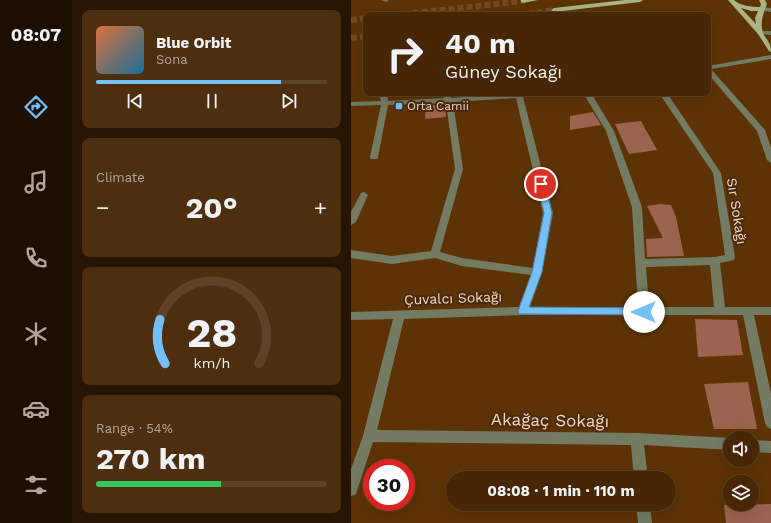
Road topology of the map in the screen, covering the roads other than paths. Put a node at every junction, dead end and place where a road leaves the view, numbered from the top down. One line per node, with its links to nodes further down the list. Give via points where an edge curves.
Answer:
1 (535, 0): 4 (main road)
2 (640, 0): 7 (main road)
3 (761, 0): 6 (main road)
4 (523, 1)
5 (732, 2): 6 (main road, via 751,9); 9 (main road)
6 (762, 9): 8 (street); 9 (main road, via 759,18)
7 (554, 10)
8 (771, 10)
9 (760, 33): 10 (street); 11 (main road)
10 (771, 33)
11 (771, 50)
12 (771, 58): 13 (street)
13 (711, 69)
14 (711, 73): 24 (street, via 761,130)
15 (384, 96): 21 (street)
16 (483, 96): 20 (street)
17 (519, 96): 31 (street, via 548,213)
18 (589, 96): 30 (street, via 610,131 637,206)
19 (665, 96): 29 (street, Sır Sokağı, via 717,173 730,257)
20 (447, 97): 21 (street); 28 (street, via 459,169)
21 (385, 103): 22 (street); 23 (street)
22 (351, 104)
23 (374, 157)
24 (771, 160)
25 (364, 195): 26 (street)
26 (351, 222)
27 (351, 254): 28 (street, via 391,260)
28 (435, 254): 31 (street, via 462,262)
29 (715, 261): 30 (street); 35 (street)
30 (640, 263): 34 (street)
31 (537, 272): 32 (street)
32 (523, 311): 34 (street, Çuvalcı Sokağı); 37 (street, Çuvalcı Sokağı)
33 (771, 311): 36 (street, Çuvalcı Sokağı)
34 (644, 312): 35 (street, Çuvalcı Sokağı)
35 (720, 312): 36 (street, Çuvalcı Sokağı)
36 (748, 312): 39 (street)
37 (399, 315): 38 (street, Çuvalcı Sokağı); 40 (street)
38 (351, 316)
39 (771, 423)
40 (369, 436): 41 (street, Akağaç Sokağı); 46 (street)
41 (637, 439): 42 (street, Akağaç Sokağı); 45 (street)
42 (723, 444)
43 (759, 446): 44 (street)
44 (771, 447)
45 (640, 471)
46 (351, 489)
47 (644, 511): 48 (street)
48 (645, 523)

